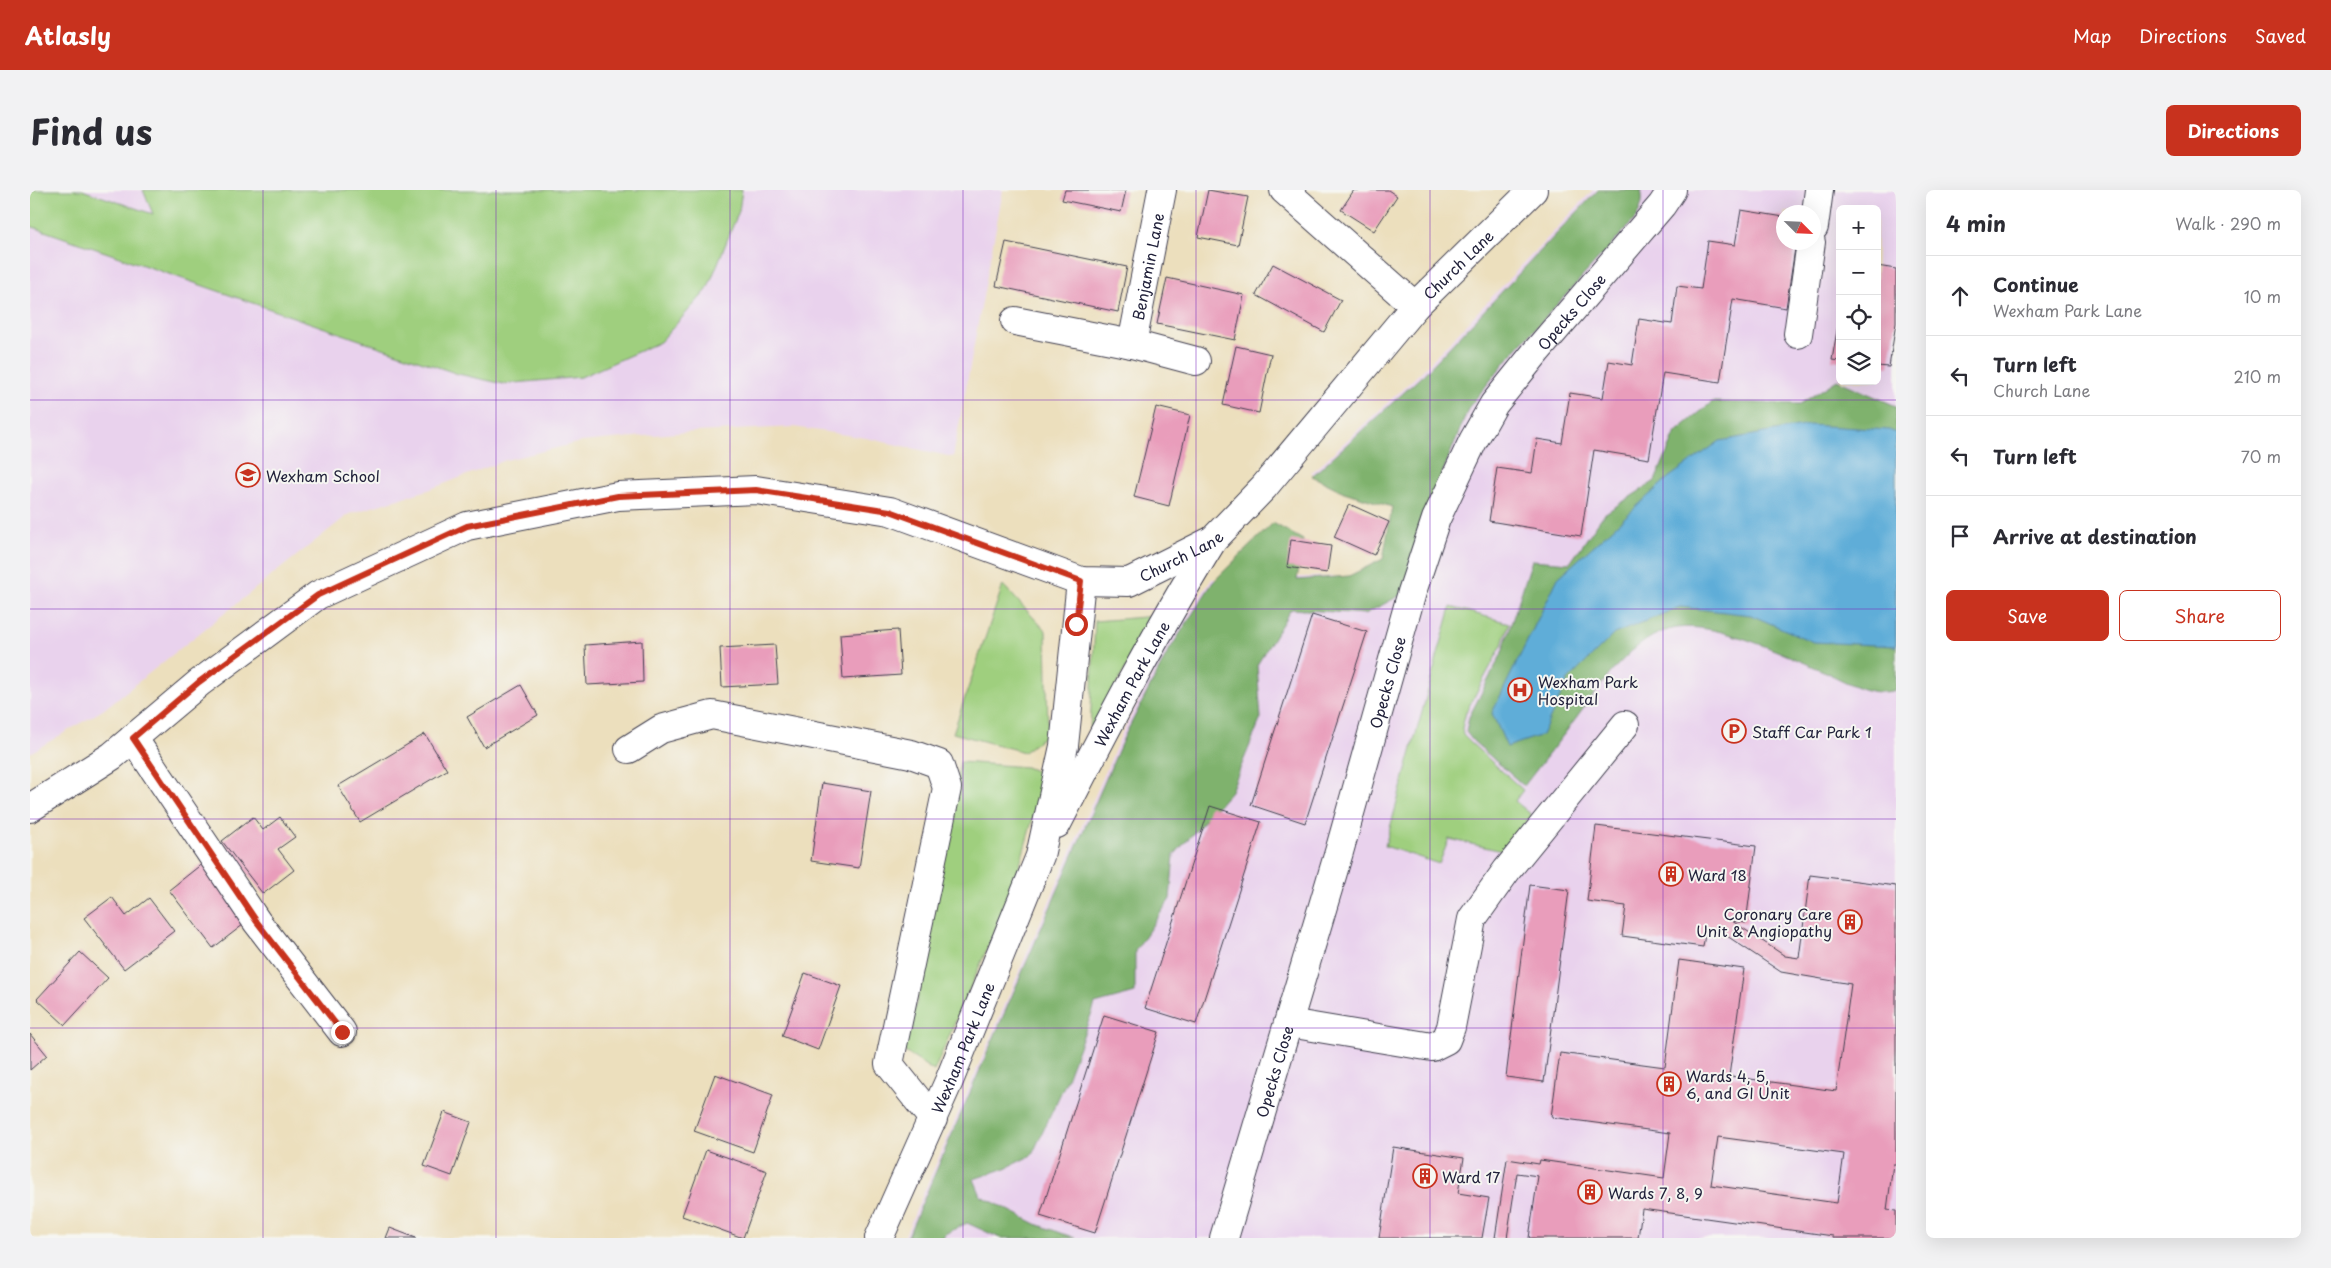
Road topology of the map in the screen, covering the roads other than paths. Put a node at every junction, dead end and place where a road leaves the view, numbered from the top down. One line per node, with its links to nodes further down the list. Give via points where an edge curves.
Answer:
1 (1162, 190): 11 (street, Benjamin Lane)
2 (1284, 190): 8 (street)
3 (1533, 190): 8 (street, Church Lane)
4 (1672, 190): 20 (street, Opecks Close, via 1494,404 1454,478 1436,519 1412,592)
5 (1819, 190): 6 (street)
6 (1817, 205)
7 (1810, 250): 10 (street)
8 (1416, 306): 13 (street, Church Lane, via 1264,487)
9 (1015, 321): 11 (street)
10 (1798, 334)
11 (1132, 344): 12 (street)
12 (1196, 361)
13 (1213, 540): 14 (street, Church Lane, via 1129,582); 19 (street, Wexham Park Lane, via 1126,689)
14 (1081, 581): 16 (street, Church Lane, via 890,511 756,490 618,496 467,526 318,595 199,682); 19 (street, Wexham Park Lane, via 1064,746)
15 (1625, 724): 20 (street, via 1507,870 1472,919 1446,1040 1432,1048)
16 (133, 738): 18 (street, Church Lane, via 112,756); 21 (street, via 257,922)
17 (629, 749): 22 (street, via 661,729 712,716 911,754 939,764 947,788 888,1064)
18 (30, 808)
19 (1040, 856): 22 (street, Wexham Park Lane)
20 (1289, 1023): 24 (street, Opecks Close)
21 (342, 1032)
22 (933, 1119): 23 (street, Wexham Park Lane)
23 (879, 1238)
24 (1224, 1238)

